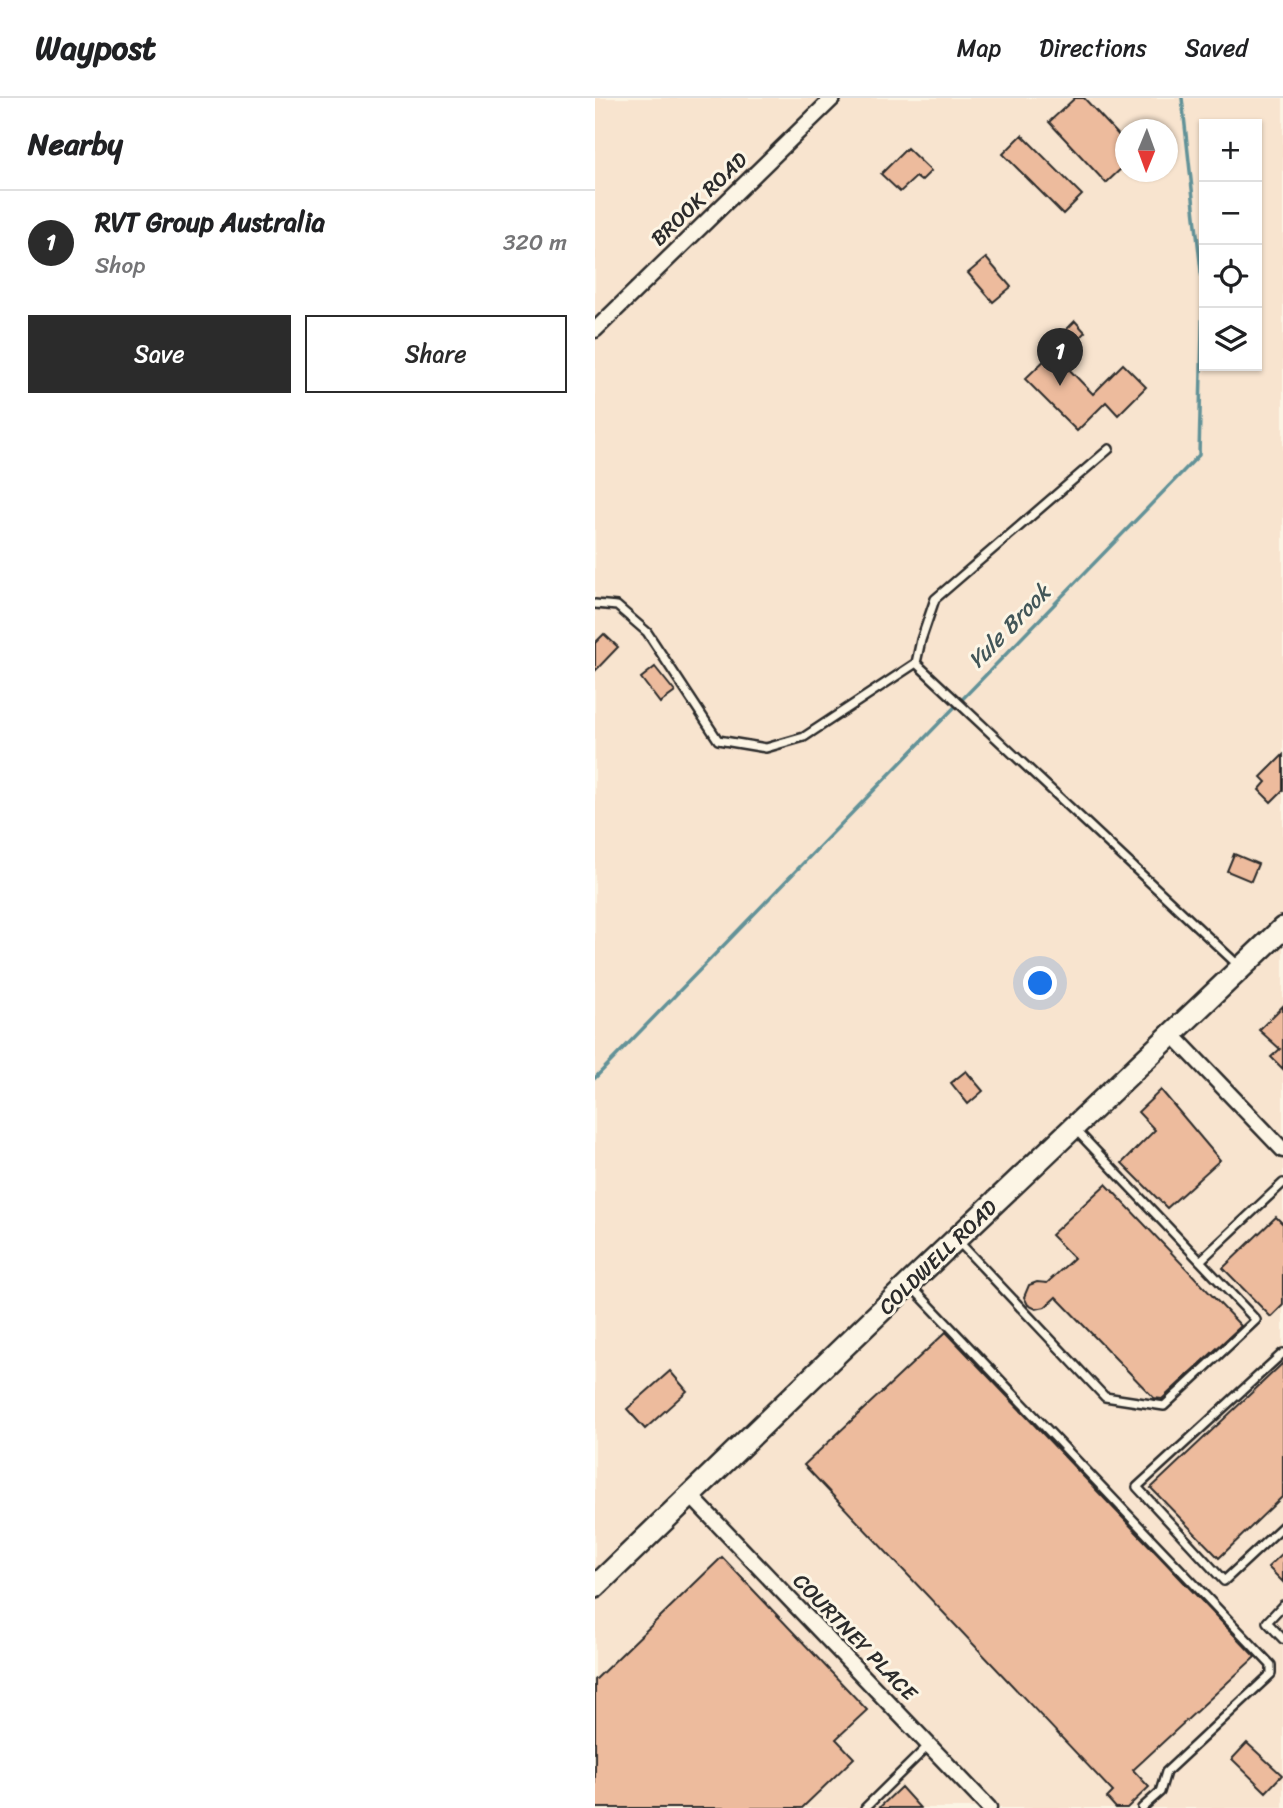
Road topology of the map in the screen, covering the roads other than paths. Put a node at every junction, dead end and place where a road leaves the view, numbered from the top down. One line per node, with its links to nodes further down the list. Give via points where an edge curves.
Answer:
1 (833, 98): 2 (street, BROOK ROAD)
2 (595, 330)
3 (1109, 449): 5 (lane, via 935,599)
4 (595, 604): 5 (lane, via 617,606 647,632 718,740 766,748 804,737)
5 (916, 663): 7 (lane)
6 (1282, 932): 7 (street, COLDWELL ROAD)
7 (1241, 968): 8 (street, COLDWELL ROAD)
8 (1172, 1034): 9 (street, COLDWELL ROAD); 10 (street)
9 (1074, 1127): 12 (street, COLDWELL ROAD); 13 (lane)
10 (1283, 1150)
11 (1283, 1183): 13 (lane)
12 (956, 1239): 13 (lane, via 1105,1397 1164,1406 1256,1320); 14 (street, COLDWELL ROAD)
13 (1200, 1261)
14 (909, 1284): 16 (street, COLDWELL ROAD); 24 (lane, via 1271,1665 1271,1674 1166,1772 1160,1792)
15 (1283, 1353): 17 (lane, via 1137,1487 1224,1581)
16 (691, 1496): 18 (street, COLDWELL ROAD); 21 (street, COURTNEY PLACE)
17 (1283, 1527)
18 (595, 1587)
19 (1283, 1605): 20 (lane, via 1267,1622)
20 (1283, 1639)
21 (929, 1745): 22 (lane); 23 (street, COURTNEY PLACE)
22 (865, 1808)
23 (989, 1808)
24 (1142, 1808)

